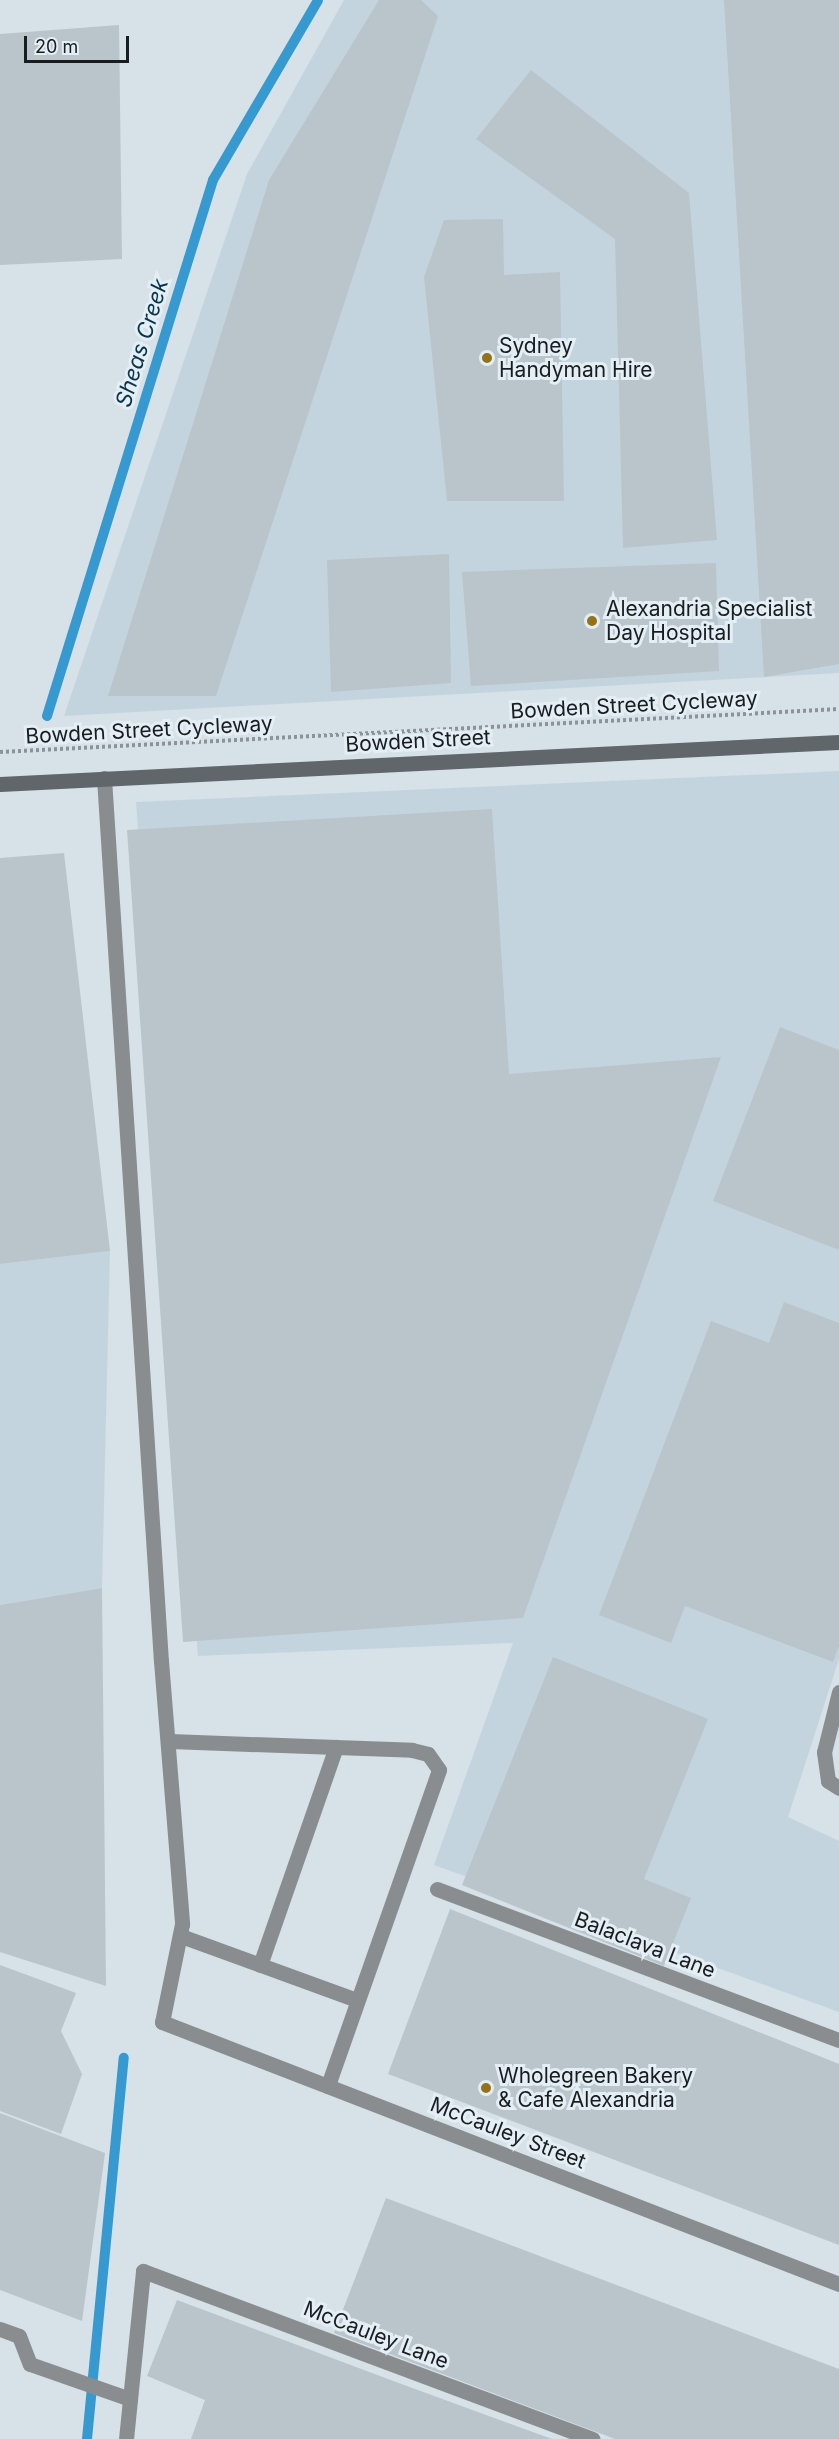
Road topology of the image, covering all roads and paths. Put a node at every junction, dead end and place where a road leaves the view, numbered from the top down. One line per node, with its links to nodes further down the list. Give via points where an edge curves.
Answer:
1 (839, 709): 3 (path, Bowden Street Cycleway)
2 (839, 742): 4 (street, Bowden Street)
3 (0, 752)
4 (104, 778): 5 (street, Bowden Street); 7 (street, via 161,1661)
5 (0, 784)
6 (839, 1692): 9 (street, via 824,1752 828,1781)
7 (170, 1741): 8 (street); 11 (street)
8 (336, 1747): 12 (street); 13 (street, via 412,1750 428,1754 439,1770)
9 (839, 1788)
10 (437, 1888): 14 (street, Balaclava Lane)
11 (181, 1936): 12 (street); 15 (street, McCauley Street, via 162,2022)
12 (260, 1965): 13 (street)
13 (357, 2000): 15 (street)
14 (839, 2040)
15 (328, 2086): 16 (street, McCauley Street)
16 (839, 2284)
17 (0, 2329): 18 (street, via 19,2336 30,2364)
18 (130, 2399): 19 (street); 20 (street, McCauley Lane, via 143,2271)
19 (126, 2439)
20 (593, 2439)

